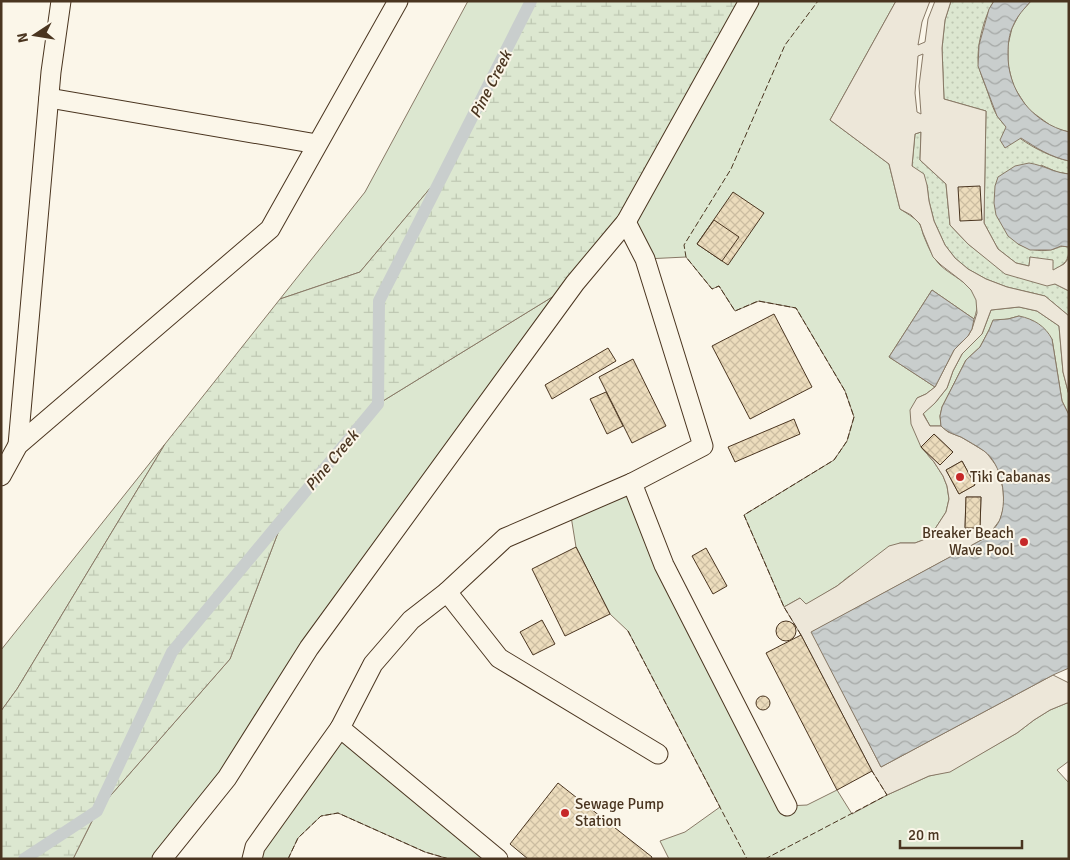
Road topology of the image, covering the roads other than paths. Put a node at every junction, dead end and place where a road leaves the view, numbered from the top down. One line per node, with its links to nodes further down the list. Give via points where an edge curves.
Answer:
1 (61, 1): 4 (lane)
2 (398, 1): 5 (lane)
3 (749, 1): 6 (lane)
4 (49, 98): 5 (lane); 7 (lane)
5 (317, 144): 7 (lane, via 270,228)
6 (626, 222): 9 (lane, via 645,259 702,446); 14 (lane, via 575,283 309,648 227,778)
7 (18, 444): 8 (lane)
8 (1, 476)
9 (632, 483): 10 (lane, via 505,538); 13 (lane, via 664,565)
10 (447, 592): 11 (lane, via 411,620 372,664); 12 (lane, via 499,658)
11 (340, 728): 15 (lane, via 255,846); 16 (lane)
12 (658, 754)
13 (787, 806)
14 (162, 859)
15 (252, 859)
16 (498, 859)

